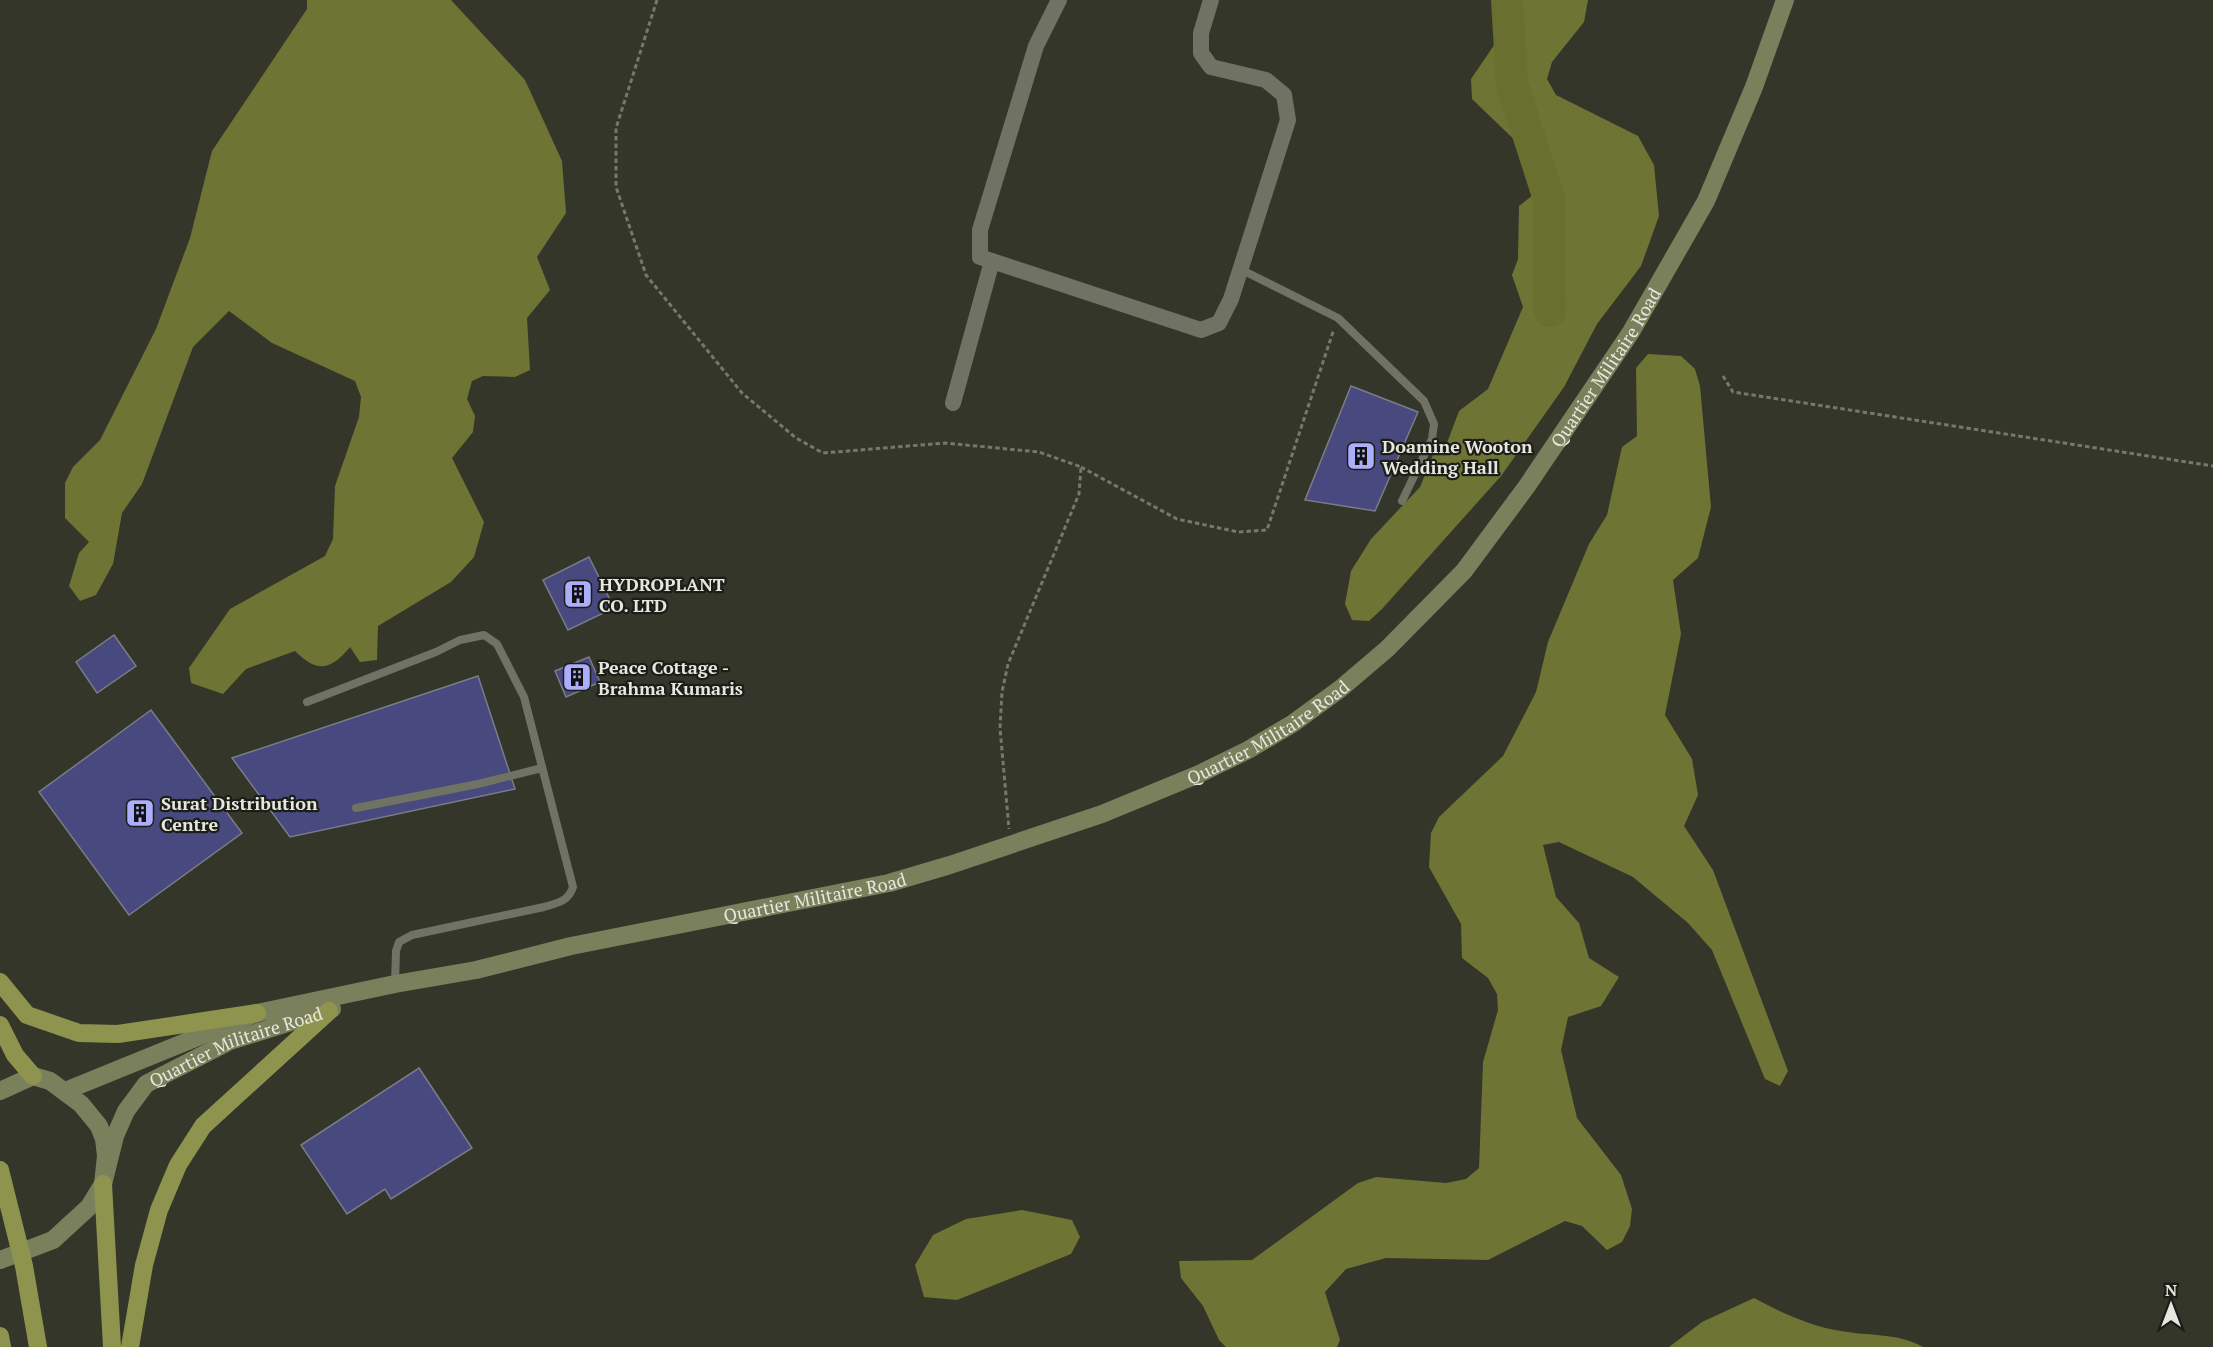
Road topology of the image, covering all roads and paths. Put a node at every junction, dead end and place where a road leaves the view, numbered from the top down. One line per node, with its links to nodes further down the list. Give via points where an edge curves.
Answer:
1 (657, 0): 11 (path, via 616,128 616,187 646,275 742,393 796,438 823,453 945,443 1040,452)
2 (1059, 0): 5 (street, via 1036,46 980,230 980,257)
3 (1211, 0): 6 (street, via 1201,33 1201,53 1211,67 1266,80 1284,95 1288,120)
4 (1785, 0): 16 (main road, Quartier Militaire Road, via 1706,201 1631,332 1464,571 1387,649 1292,724 1199,774 1102,814)
5 (992, 261): 6 (street, via 1201,330 1219,323); 9 (street)
6 (1240, 269): 7 (lane)
7 (1338, 318): 11 (path, via 1267,530 1238,532 1177,519); 12 (lane, via 1424,401 1434,424 1432,439)
8 (1723, 376): 10 (path, via 1733,392)
9 (952, 403)
10 (2213, 466)
11 (1081, 467): 16 (path, via 1079,494 1008,664 1002,692 1000,728)
12 (1402, 501)
13 (307, 702): 14 (lane, via 460,640 484,635 497,644 524,697)
14 (542, 768): 15 (lane); 18 (lane, via 573,887 570,895 563,902 544,907 412,934 399,942)
15 (356, 808)
16 (1010, 845): 18 (main road, Quartier Militaire Road, via 889,883)
17 (0, 982): 20 (highway, via 27,1015 79,1034 117,1034)
18 (395, 984): 19 (main road, Quartier Militaire Road); 20 (main road, Quartier Militaire Road)
19 (329, 1011): 26 (main road, Quartier Militaire Road, via 230,1041 146,1084 126,1111 115,1136); 32 (highway, via 202,1126 178,1165 159,1210 144,1265)
20 (257, 1013): 24 (main road, Quartier Militaire Road)
21 (0, 1025): 22 (highway, via 15,1055)
22 (33, 1076): 23 (main road); 24 (main road)
23 (0, 1091)
24 (64, 1091): 26 (main road, via 99,1126 106,1156)
25 (0, 1170): 30 (highway, via 24,1266)
26 (104, 1184): 27 (main road, via 89,1207 53,1240); 31 (highway)
27 (0, 1260)
28 (0, 1336): 29 (highway)
29 (2, 1347)
30 (38, 1347)
31 (112, 1347)
32 (130, 1347)

